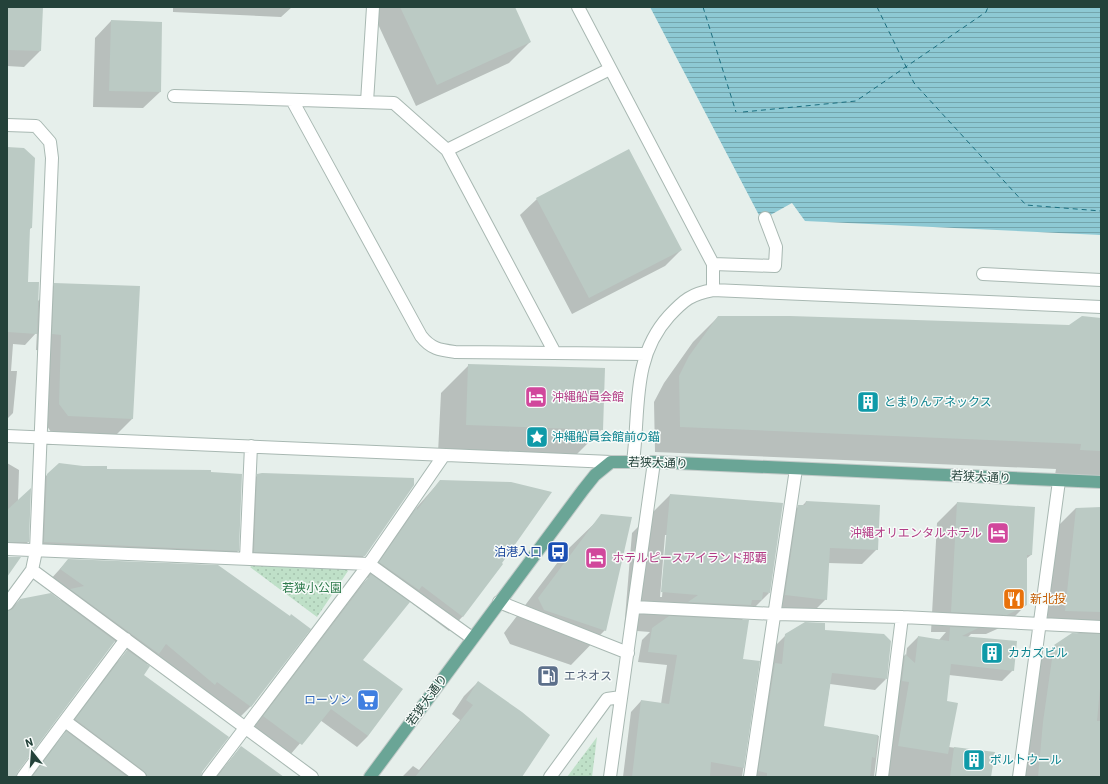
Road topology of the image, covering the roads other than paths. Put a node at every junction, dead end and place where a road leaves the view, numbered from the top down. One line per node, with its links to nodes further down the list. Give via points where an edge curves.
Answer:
1 (373, 7): 6 (street)
2 (578, 7): 3 (street)
3 (610, 69): 8 (street); 10 (street)
4 (174, 96): 5 (street)
5 (292, 100): 6 (street); 15 (street, via 427,345 455,352)
6 (367, 102): 8 (street, via 394,103)
7 (7, 125): 18 (street, via 36,126 50,142 52,158)
8 (447, 150): 15 (street)
9 (765, 218): 10 (street, via 776,247 775,266)
10 (712, 264): 13 (street)
11 (983, 274): 12 (street)
12 (1101, 280)
13 (713, 290): 14 (street); 16 (street, via 690,296 680,304 665,320)
14 (1101, 307)
15 (555, 353): 16 (street)
16 (646, 354): 22 (street, via 638,388 637,436)
17 (7, 436): 18 (street)
18 (40, 437): 19 (street); 28 (street)
19 (251, 446): 20 (street); 29 (street)
20 (444, 455): 21 (street); 30 (street)
21 (611, 462): 22 (main road, 若狭大通り); 32 (main road, 若狭大通り, via 591,480)
22 (633, 462): 23 (main road, 若狭大通り)
23 (654, 462): 24 (main road, 若狭大通り); 34 (street)
24 (796, 469): 25 (main road, 若狭大通り); 35 (street)
25 (1059, 481): 26 (main road, 若狭大通り); 37 (street)
26 (1101, 482)
27 (7, 549): 28 (street)
28 (36, 551): 29 (street); 31 (street)
29 (246, 559): 30 (street)
30 (369, 564): 39 (street); 44 (street)
31 (32, 570): 33 (street); 40 (street)
32 (499, 602): 39 (main road, 若狭大通り); 41 (street)
33 (7, 604)
34 (634, 607): 35 (street); 41 (street)
35 (775, 614): 36 (street); 52 (street)
36 (902, 617): 37 (street); 53 (street)
37 (1040, 626): 38 (street); 54 (street)
38 (1101, 627)
39 (472, 638): 49 (main road, 若狭大通り)
40 (126, 639): 43 (street); 44 (street)
41 (628, 653): 42 (street)
42 (621, 696): 50 (street, via 607,699); 51 (street)
43 (64, 721): 45 (street); 46 (street)
44 (245, 728): 47 (street); 48 (street)
45 (23, 777)
46 (140, 777)
47 (208, 777)
48 (312, 777)
49 (370, 777)
50 (550, 777)
51 (610, 777)
52 (750, 777)
53 (882, 777)
54 (1019, 777)

